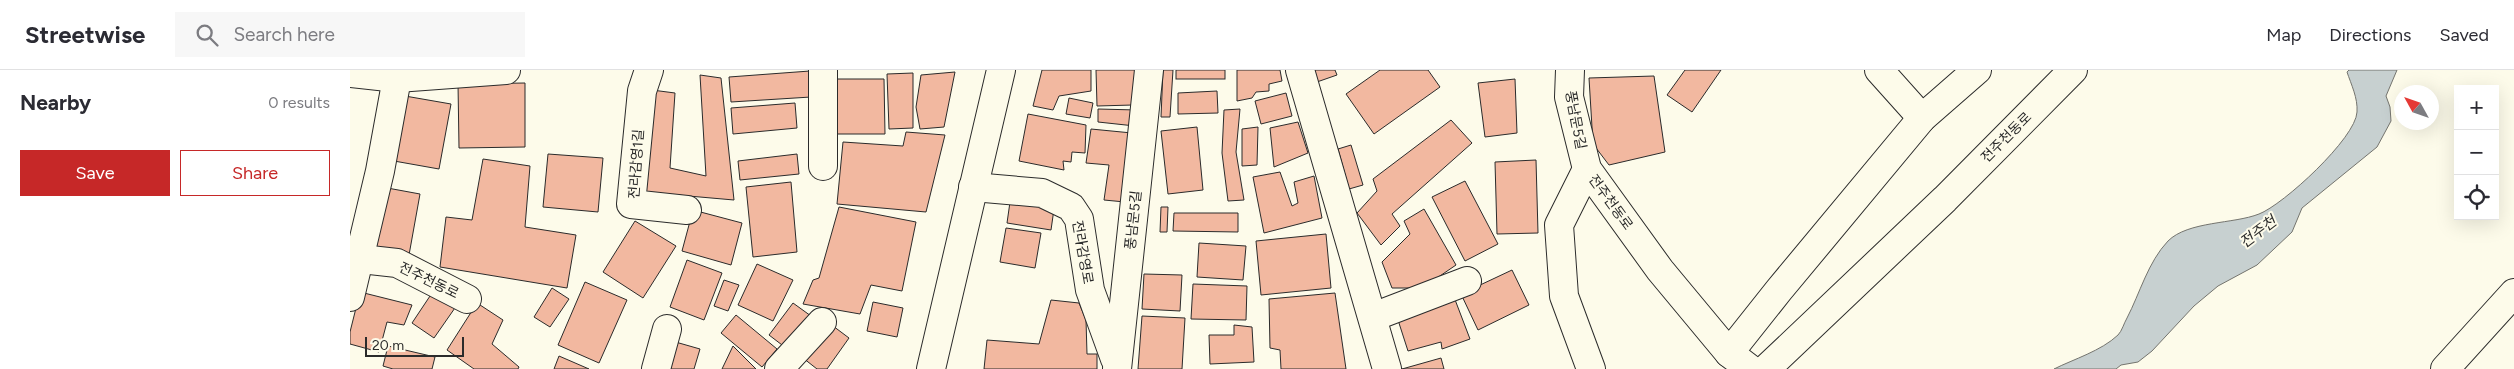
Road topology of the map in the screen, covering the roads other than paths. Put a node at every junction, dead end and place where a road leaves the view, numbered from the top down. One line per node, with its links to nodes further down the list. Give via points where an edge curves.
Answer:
1 (506, 70): 12 (street)
2 (649, 70): 17 (street, 전라감영1길, via 642,91 630,204)
3 (823, 70): 14 (street)
4 (1001, 70): 16 (street)
5 (1149, 70): 27 (street, 풍남문5길)
6 (1300, 70): 23 (street)
7 (1570, 70): 15 (street, 풍남문5길, via 1569,97)
8 (1879, 70): 13 (street)
9 (1976, 70): 13 (street)
10 (2073, 70): 33 (street, 전주천동로, via 1946,199)
11 (350, 73): 12 (street)
12 (396, 74): 18 (street, via 380,171)
13 (1922, 118): 26 (street, 전주천동로, via 1876,173)
14 (823, 166)
15 (1587, 170): 26 (street, 전주천동로, via 1660,270); 32 (street, 전주천동로, via 1559,225 1564,296)
16 (973, 187): 27 (street, 전라감영로, via 1042,194 1071,207 1079,219 1090,290); 30 (street)
17 (688, 210)
18 (360, 258): 21 (street); 22 (street, 전주천동로, via 397,263)
19 (1467, 281): 23 (street)
20 (2514, 293): 34 (street)
21 (350, 297)
22 (467, 299)
23 (1372, 317): 31 (street)
24 (822, 322): 29 (street)
25 (667, 329): 28 (street)
26 (1739, 361)
27 (1117, 367)
28 (656, 369)
29 (779, 369)
30 (930, 369)
31 (1387, 369)
32 (1592, 369)
33 (1766, 369)
34 (2445, 369)

